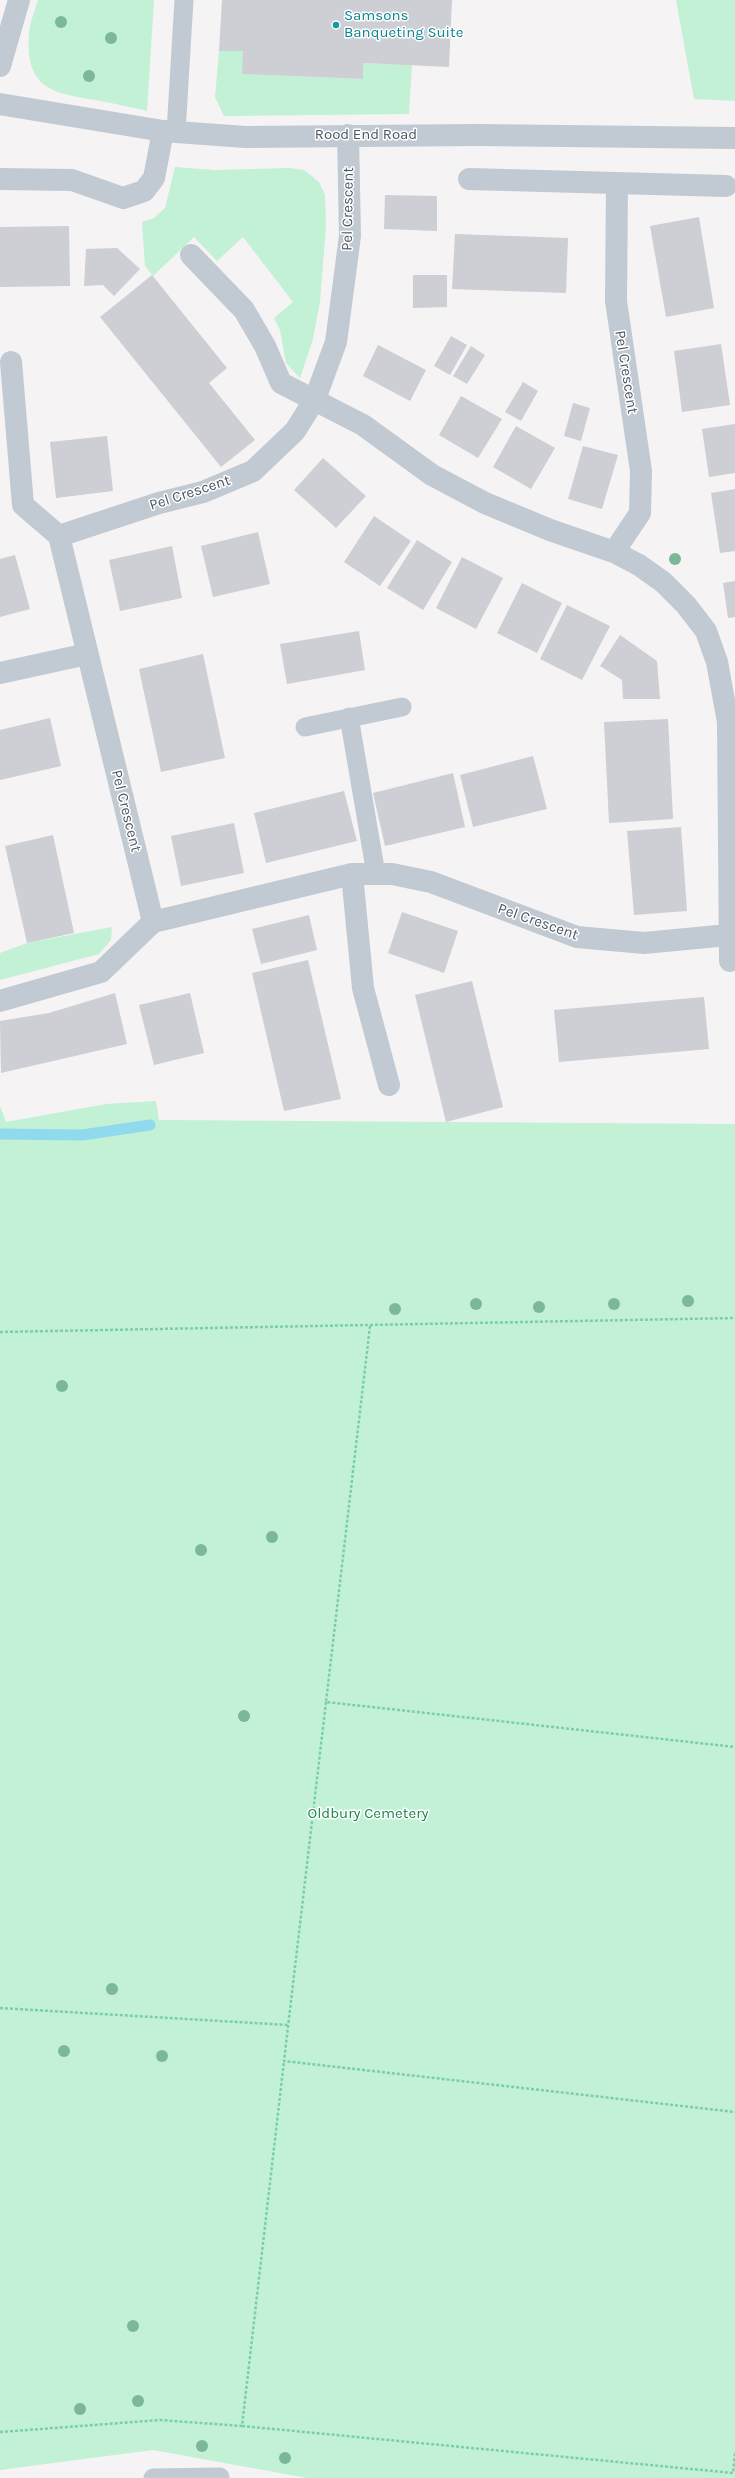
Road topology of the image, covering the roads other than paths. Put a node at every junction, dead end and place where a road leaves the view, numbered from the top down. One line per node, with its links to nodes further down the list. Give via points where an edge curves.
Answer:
1 (19, 0): 3 (street)
2 (184, 0): 5 (lane)
3 (0, 66)
4 (0, 104): 5 (street, Rood End Road)
5 (170, 131): 6 (street, Rood End Road, via 245,137); 8 (street, via 154,178 144,191 123,198 72,180)
6 (348, 135): 7 (street, Rood End Road); 14 (street, Pel Crescent, via 350,236 336,342)
7 (735, 138)
8 (0, 179)
9 (469, 180): 10 (street)
10 (617, 183): 11 (street); 16 (street, Pel Crescent, via 616,301 641,471 640,513)
11 (726, 186)
12 (192, 255): 14 (street, via 244,310 265,346 281,383)
13 (11, 362): 15 (street, via 23,505)
14 (315, 399): 15 (street, Pel Crescent, via 295,431 253,472 203,492 159,503); 16 (street, via 363,425 432,475 486,503 550,530)
15 (59, 536): 17 (street, Pel Crescent)
16 (614, 552): 25 (street, via 644,568 663,582 686,605 706,631 717,662 728,722)
17 (88, 654): 18 (street); 24 (street, Pel Crescent)
18 (0, 674)
19 (402, 707): 20 (lane)
20 (349, 717): 21 (lane); 23 (lane)
21 (305, 727)
22 (352, 874): 23 (street, Pel Crescent); 24 (street, Pel Crescent); 28 (street, via 363,988)
23 (376, 874): 25 (street, Pel Crescent, via 392,874 431,882 577,937 644,943)
24 (153, 922): 27 (street, via 101,972)
25 (728, 935): 26 (street)
26 (730, 961)
27 (0, 1001)
28 (390, 1085)
29 (220, 2477): 30 (lane)
30 (153, 2478)

